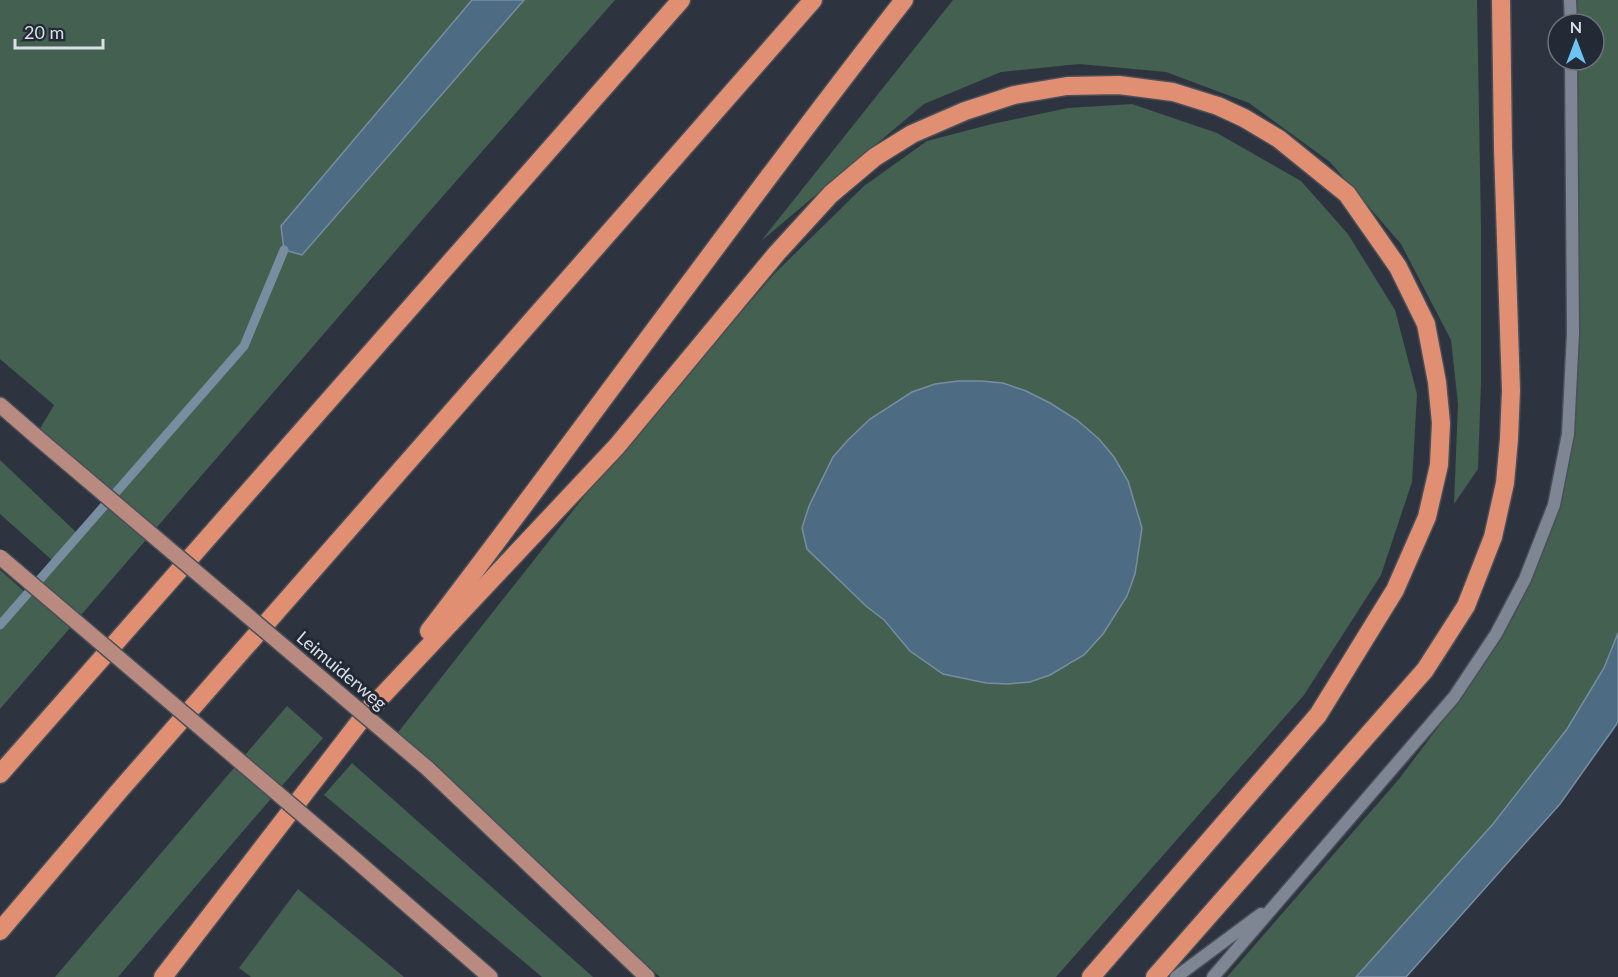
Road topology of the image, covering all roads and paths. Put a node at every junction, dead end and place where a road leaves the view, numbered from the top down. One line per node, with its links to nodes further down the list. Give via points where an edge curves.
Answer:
1 (681, 0): 9 (highway)
2 (813, 0): 11 (highway)
3 (904, 0): 8 (highway)
4 (1501, 0): 16 (highway, via 1511,390 1505,483 1493,537 1466,606 1425,670)
5 (1571, 72): 10 (lane, via 1573,333 1568,434 1554,506 1520,588 1496,634 1454,698)
6 (0, 405): 14 (main road, Leimuiderweg, bridge, via 427,768)
7 (0, 557): 13 (main road, bridge)
8 (368, 711): 12 (highway); 15 (highway, via 617,446 784,245 831,194 875,157 912,134 965,111 1014,95 1067,86 1119,85 1173,92 1218,106 1279,139 1347,194 1398,267 1426,324 1441,423 1438,465 1427,517 1395,590 1318,715)
9 (0, 776)
10 (1281, 899): 17 (lane); 18 (lane)
11 (0, 931)
12 (163, 977)
13 (490, 977)
14 (647, 977)
15 (1091, 977)
16 (1155, 977)
17 (1176, 977)
18 (1213, 977)

